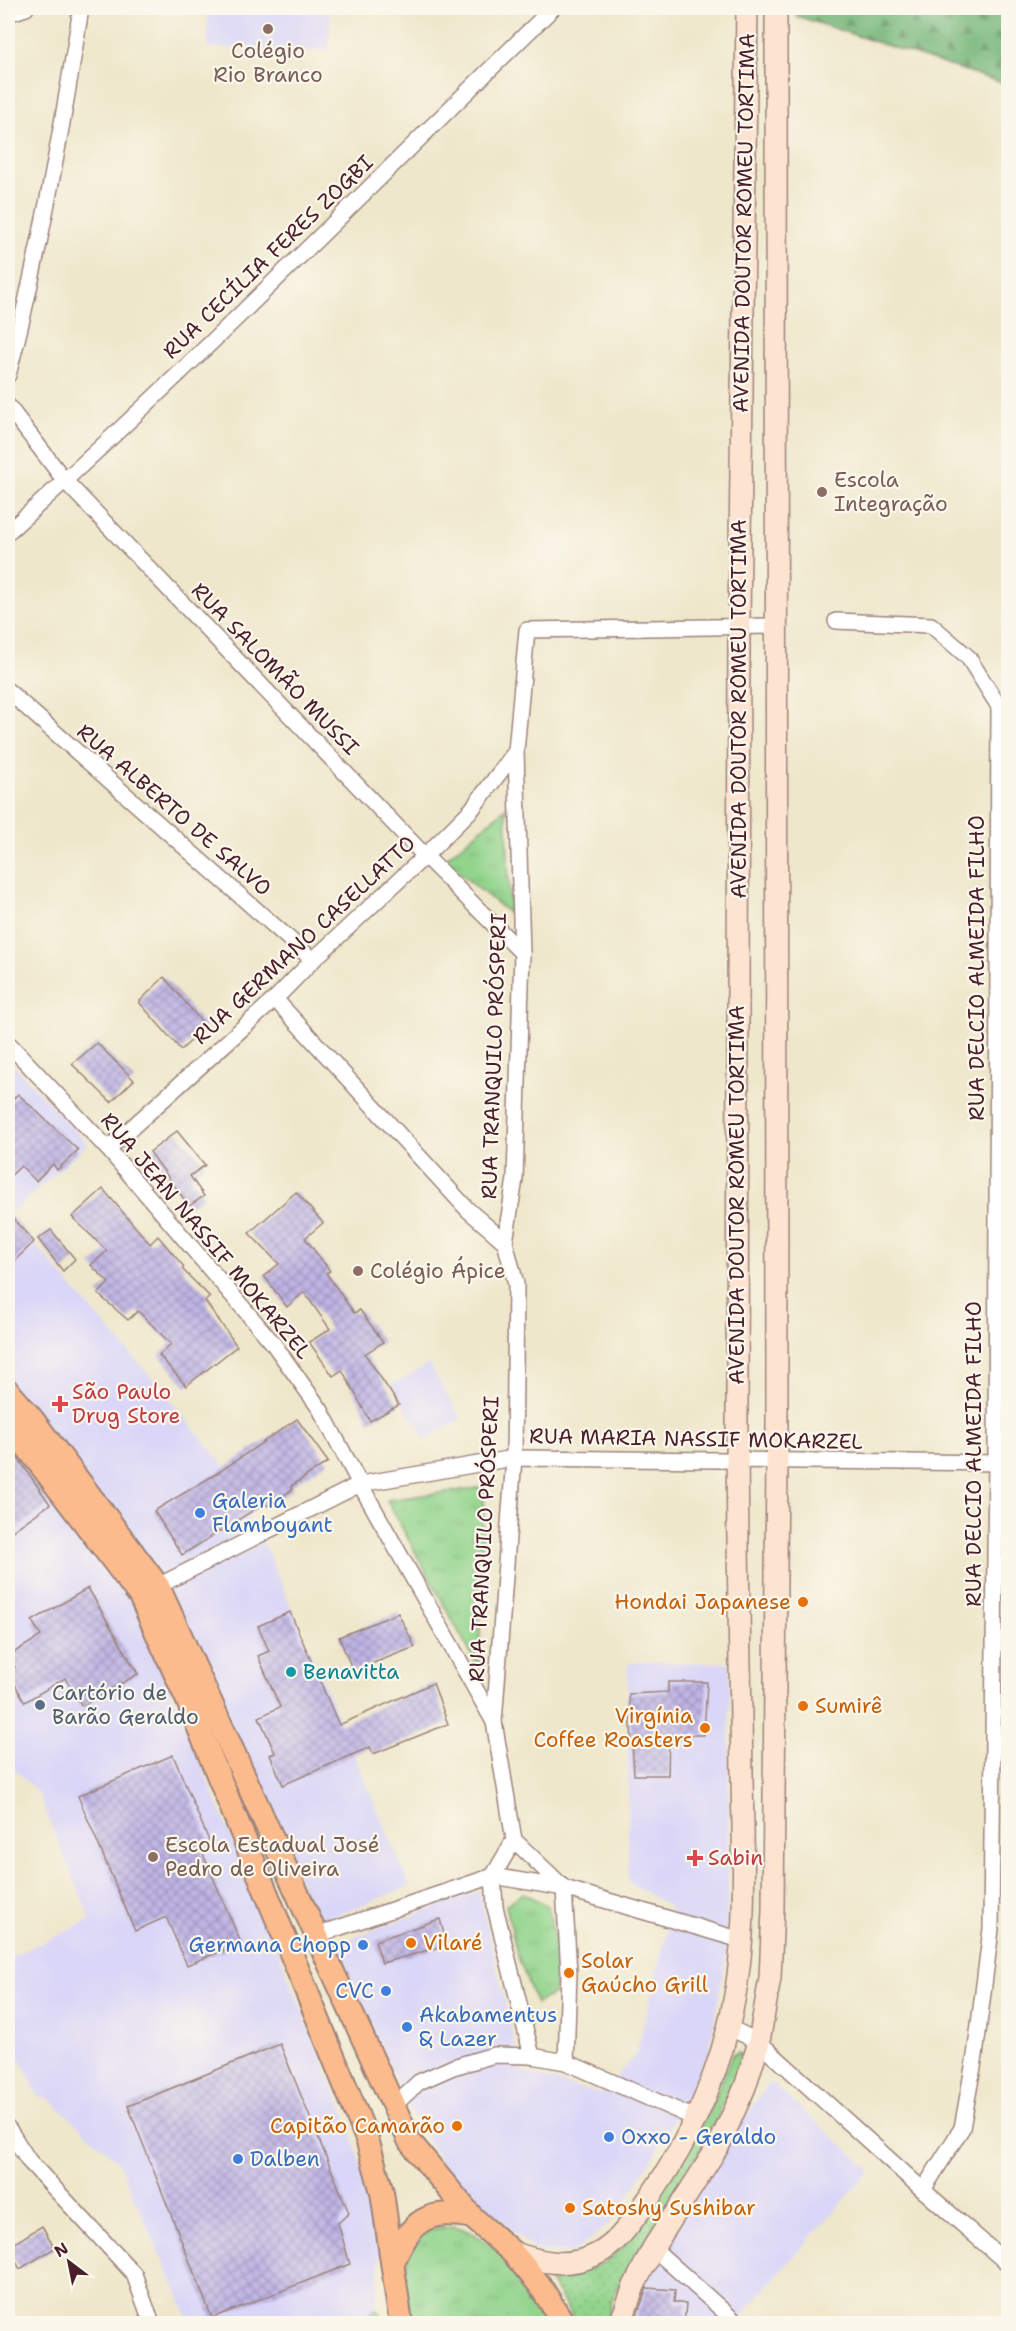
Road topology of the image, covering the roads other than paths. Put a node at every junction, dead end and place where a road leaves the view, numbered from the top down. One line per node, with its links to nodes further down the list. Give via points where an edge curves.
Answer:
1 (26, 8): 6 (street)
2 (81, 8): 7 (street, via 28,300)
3 (553, 8): 9 (street, RUA CECÍLIA FERES ZOGBI)
4 (747, 8): 13 (main road, AVENIDA DOUTOR ROMEU TORTIMA)
5 (776, 8): 12 (main road, AVENIDA DOUTOR ROMEU TORTIMA)
6 (8, 14)
7 (8, 375)
8 (8, 406): 9 (street, RUA SALOMÃO MUSSI)
9 (65, 481): 10 (street, RUA CECÍLIA FERES ZOGBI); 18 (street, RUA SALOMÃO MUSSI)
10 (8, 532)
11 (836, 621): 15 (street, via 931,625 968,657)
12 (777, 626): 13 (street); 29 (main road, AVENIDA DOUTOR ROMEU TORTIMA)
13 (739, 627): 17 (street, RUA TRANQUILO PRÓSPERI, via 527,630); 28 (main road, AVENIDA DOUTOR ROMEU TORTIMA)
14 (8, 691): 20 (street, RUA ALBERTO DE SALVO)
15 (999, 704): 16 (street); 30 (street, RUA DELCIO ALMEIDA FILHO)
16 (1008, 724)
17 (516, 751): 18 (street, RUA GERMANO CASELLATTO, via 472,808); 19 (street, RUA TRANQUILO PRÓSPERI)
18 (425, 856): 19 (street, RUA SALOMÃO MUSSI); 20 (street, RUA GERMANO CASELLATTO)
19 (522, 953): 24 (street, RUA TRANQUILO PRÓSPERI, via 515,1179)
20 (313, 960): 21 (street, RUA GERMANO CASELLATTO)
21 (275, 999): 23 (street, RUA GERMANO CASELLATTO); 24 (street, via 468,1210)
22 (8, 1043): 23 (street, RUA JEAN NASSIF MOKARZEL)
23 (108, 1149): 31 (street, RUA JEAN NASSIF MOKARZEL, via 272,1342 320,1409)
24 (505, 1242): 27 (street, RUA TRANQUILO PRÓSPERI, via 516,1284)
25 (8, 1391): 32 (main road)
26 (8, 1422): 40 (main road, via 140,1596 187,1699)
27 (514, 1458): 28 (street, RUA MARIA NASSIF MOKARZEL); 31 (street, RUA MARIA NASSIF MOKARZEL); 33 (street, RUA TRANQUILO PRÓSPERI)
28 (737, 1461): 29 (street, RUA MARIA NASSIF MOKARZEL); 38 (main road, AVENIDA DOUTOR ROMEU TORTIMA)
29 (777, 1461): 30 (street, RUA MARIA NASSIF MOKARZEL); 42 (main road, AVENIDA DOUTOR ROMEU TORTIMA, via 773,1909 770,1978)
30 (1002, 1463): 48 (street, RUA DELCIO ALMEIDA FILHO, via 991,1929 962,2128)
31 (360, 1484): 32 (street, RUA MARIA NASSIF MOKARZEL); 33 (street, RUA JEAN NASSIF MOKARZEL)
32 (158, 1586): 37 (main road)
33 (494, 1722): 34 (street, RUA TRANQUILO PRÓSPERI)
34 (514, 1840): 35 (street); 36 (street)
35 (493, 1876): 36 (street); 37 (street); 43 (street, via 503,1943)
36 (564, 1888): 38 (street); 44 (street, via 569,1973)
37 (316, 1935): 39 (main road)
38 (741, 1940): 41 (main road, AVENIDA DOUTOR ROMEU TORTIMA)
39 (341, 1993): 40 (main road); 45 (main road)
40 (311, 2004): 52 (main road, via 367,2139 382,2192)
41 (728, 2027): 42 (street); 46 (main road, AVENIDA DOUTOR ROMEU TORTIMA)
42 (759, 2042): 48 (street); 50 (main road, AVENIDA DOUTOR ROMEU TORTIMA, via 745,2087 719,2145)
43 (532, 2056): 44 (street); 45 (street, via 494,2055 453,2067 419,2082)
44 (566, 2062): 46 (street)
45 (392, 2107): 49 (main road, via 410,2142)
46 (697, 2119): 51 (main road, AVENIDA DOUTOR ROMEU TORTIMA, via 649,2200 608,2248 588,2259 562,2264)
47 (8, 2128): 54 (street, via 29,2161 134,2274)
48 (923, 2190): 53 (street)
49 (472, 2217): 51 (main road); 52 (main road, via 435,2214 417,2224 401,2243)
50 (653, 2248): 57 (main road, AVENIDA DOUTOR ROMEU TORTIMA); 58 (street)
51 (512, 2252): 56 (main road, via 539,2284)
52 (394, 2260): 55 (main road)
53 (1008, 2264)
54 (153, 2324)
55 (402, 2324)
56 (564, 2324)
57 (620, 2324)
58 (738, 2324)

